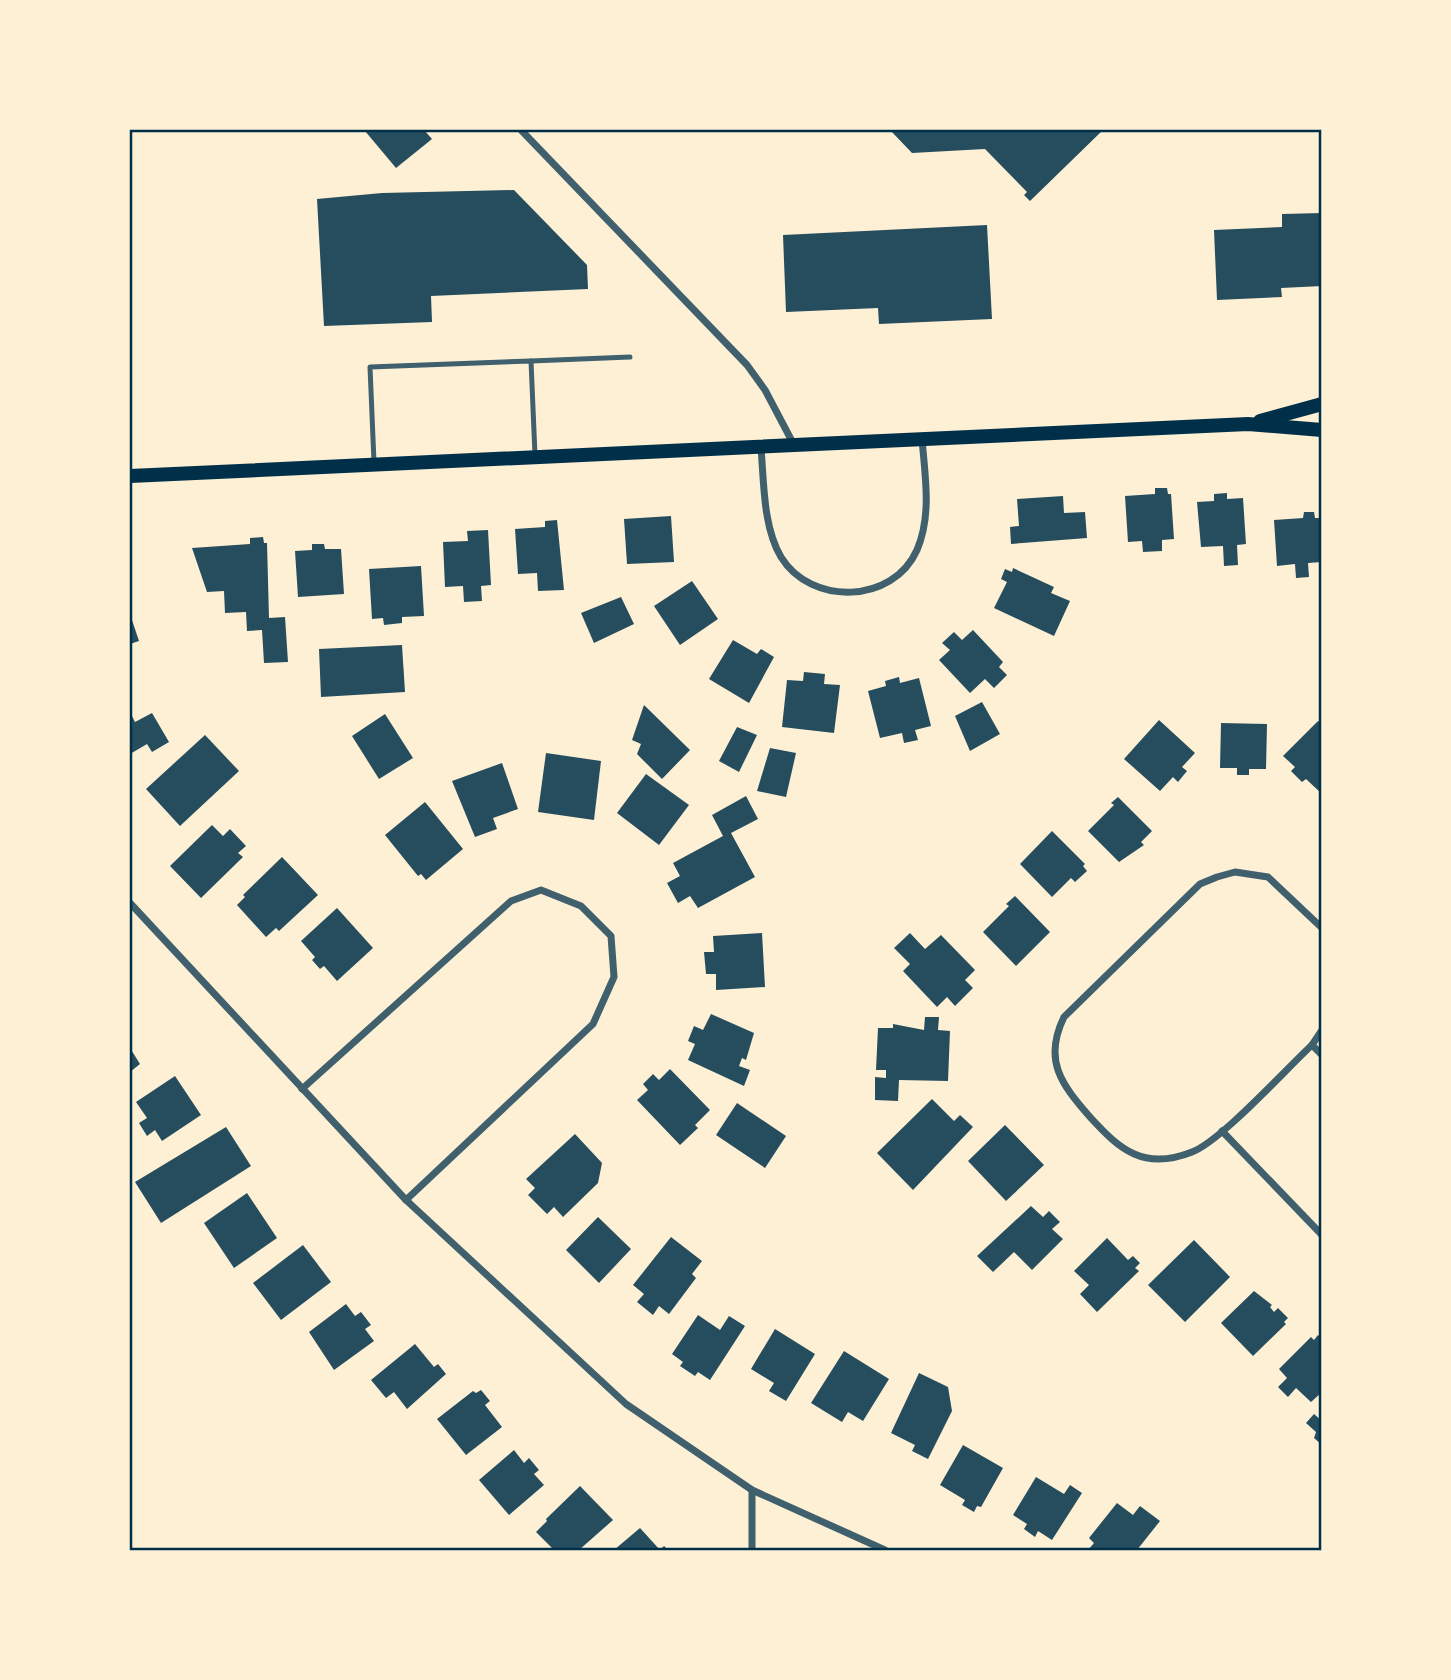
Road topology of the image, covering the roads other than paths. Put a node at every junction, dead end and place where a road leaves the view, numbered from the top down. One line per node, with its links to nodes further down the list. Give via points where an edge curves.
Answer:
1 (521, 130): 8 (street, via 747,365)
2 (630, 357): 3 (lane)
3 (531, 361): 10 (lane); 11 (lane, via 370,367)
4 (1321, 404): 5 (main road)
5 (1248, 424): 6 (main road); 7 (main road)
6 (1321, 430)
7 (922, 439): 8 (main road); 9 (street, via 927,503 916,552 887,584 848,593 808,585 781,556 767,513)
8 (794, 446): 9 (main road)
9 (761, 448): 10 (main road)
10 (535, 458): 11 (main road)
11 (374, 465): 12 (main road)
12 (130, 476)
13 (130, 903): 18 (street)
14 (1321, 929): 19 (street, via 1268,877 1235,872 1217,877 1200,884 1064,1017 1056,1033 1057,1071 1064,1088 1115,1146 1139,1157 1166,1159 1194,1152)
15 (1321, 1030): 16 (street)
16 (1312, 1045): 17 (street); 19 (street)
17 (1321, 1055)
18 (302, 1089): 20 (street); 20 (street, via 511,901 541,890 581,906 611,936 614,977 593,1024)
19 (1222, 1131): 21 (street)
20 (405, 1200): 22 (street, via 626,1404)
21 (1321, 1235)
22 (752, 1490): 23 (street); 24 (street)
23 (752, 1550)
24 (885, 1550)

